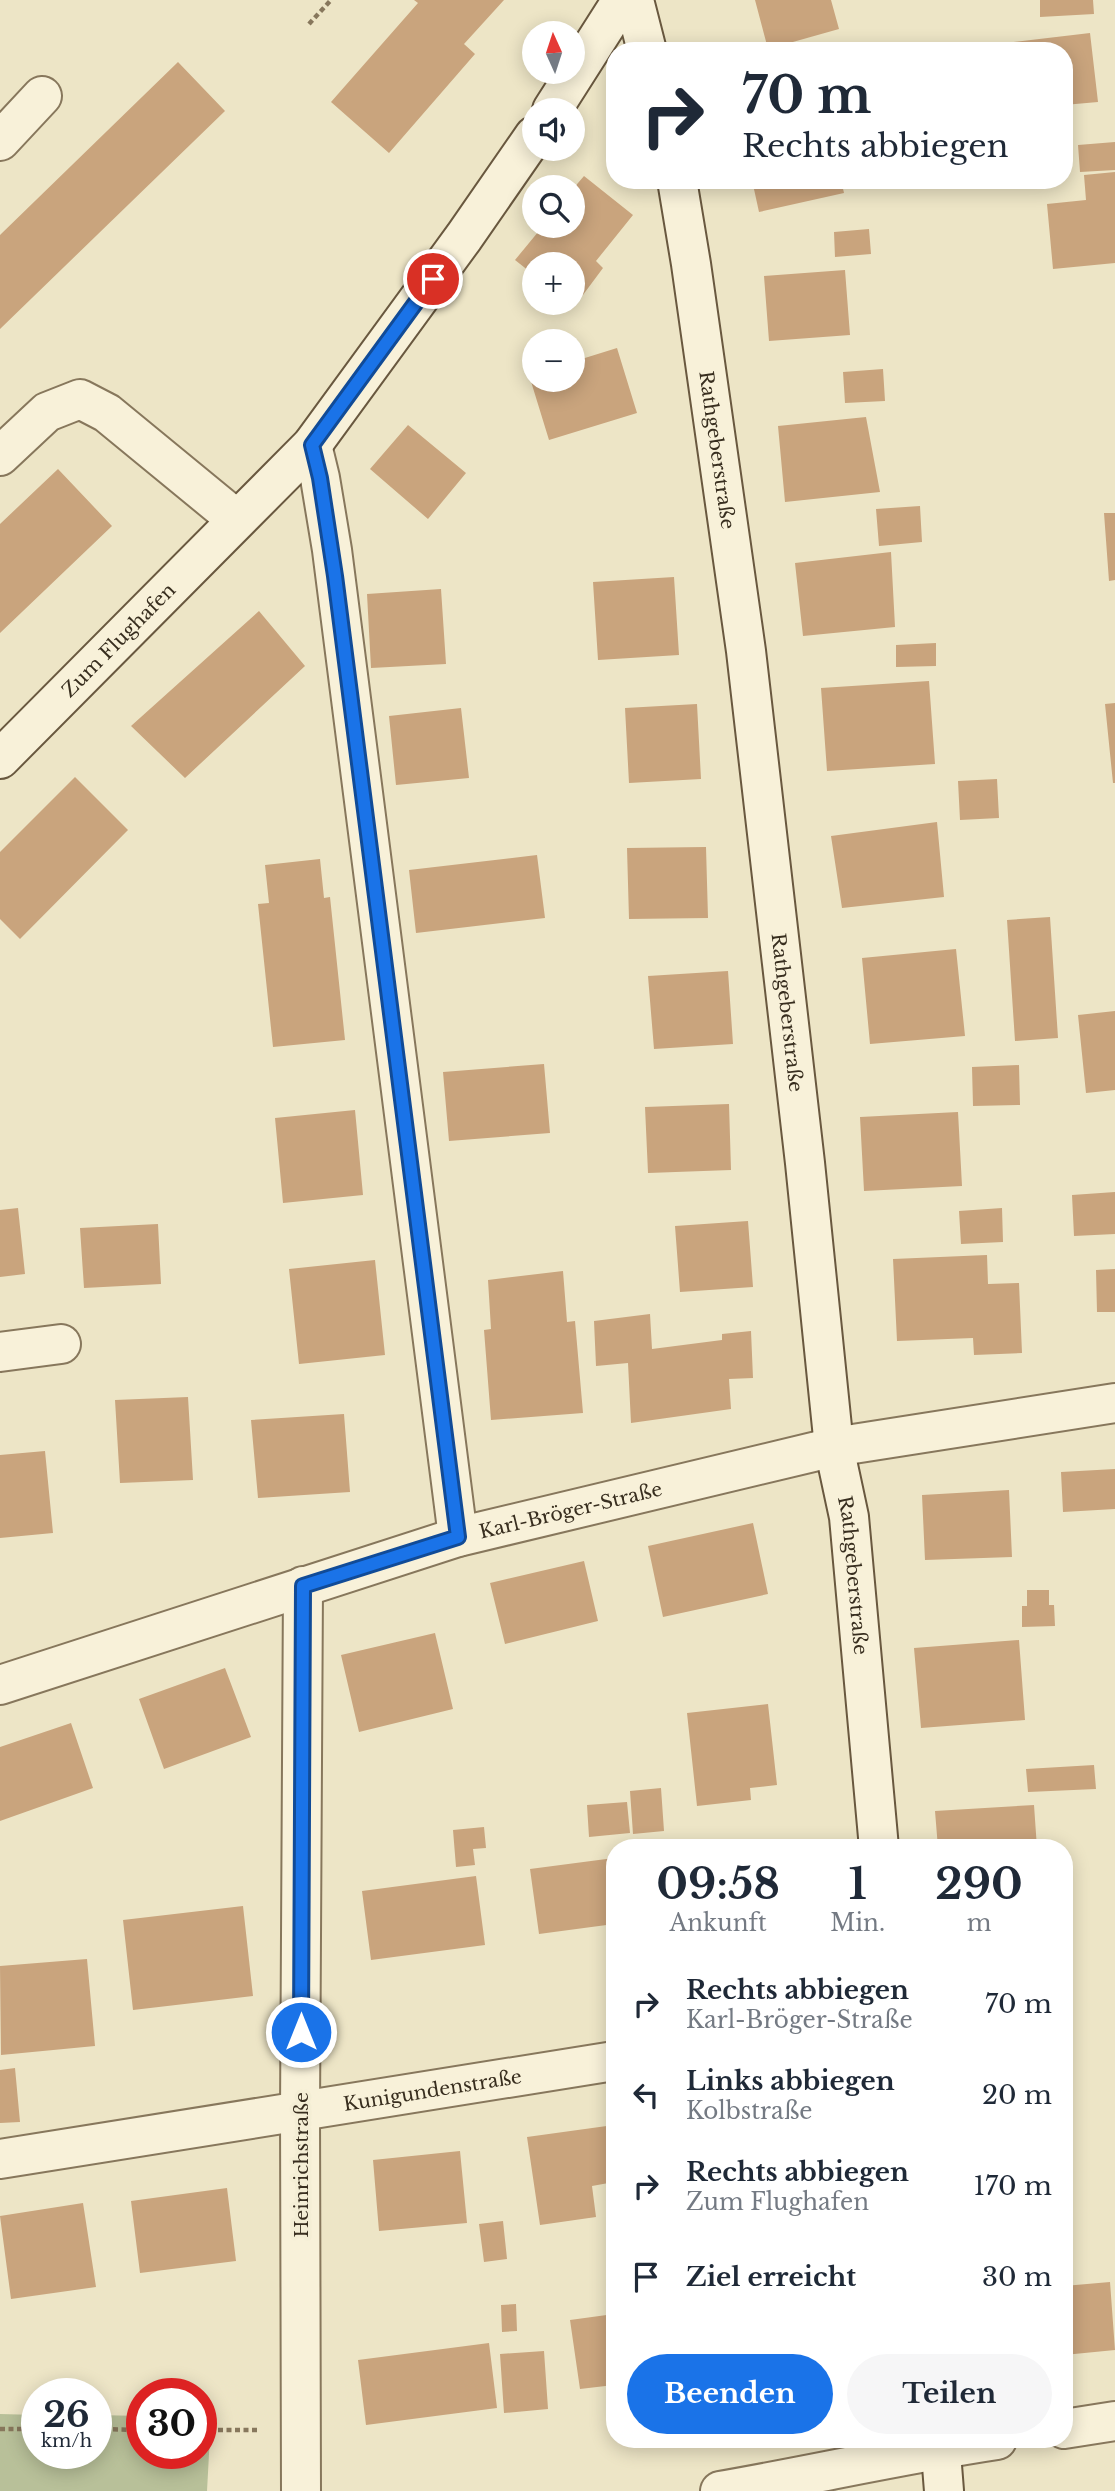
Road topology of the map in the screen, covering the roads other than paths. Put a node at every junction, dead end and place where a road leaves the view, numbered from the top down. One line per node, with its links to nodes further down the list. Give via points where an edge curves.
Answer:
1 (622, 0): 5 (street)
2 (634, 0): 3 (street)
3 (644, 42)
4 (42, 96): 6 (street)
5 (560, 98)
6 (0, 141)
7 (522, 153): 9 (street, Zum Flughafen)
8 (678, 189): 16 (street, Rathgeberstraße, via 746,651)
9 (312, 445): 11 (street, Zum Flughafen); 17 (street, via 339,605)
10 (0, 456): 11 (street, via 47,412 80,399 107,413)
11 (236, 519): 12 (street, Zum Flughafen)
12 (0, 760)
13 (61, 1344): 14 (street)
14 (0, 1352)
15 (1115, 1403): 16 (street, Karl-Bröger-Straße)
16 (834, 1447): 17 (street, Karl-Bröger-Straße); 20 (street, Rathgeberstraße, via 849,1517)
17 (458, 1537): 18 (street, Karl-Bröger-Straße)
18 (303, 1586): 19 (street, Karl-Bröger-Straße); 22 (street, Heinrichstraße)
19 (0, 1685)
20 (877, 1839)
21 (606, 2062): 22 (street, Kunigundenstraße)
22 (300, 2112): 23 (street, Kunigundenstraße); 28 (street, Heinrichstraße)
23 (0, 2159)
24 (1115, 2421): 25 (street)
25 (1073, 2428)
26 (924, 2448): 29 (street, via 831,2472)
27 (940, 2448): 30 (street)
28 (301, 2491)
29 (720, 2491)
30 (944, 2491)

